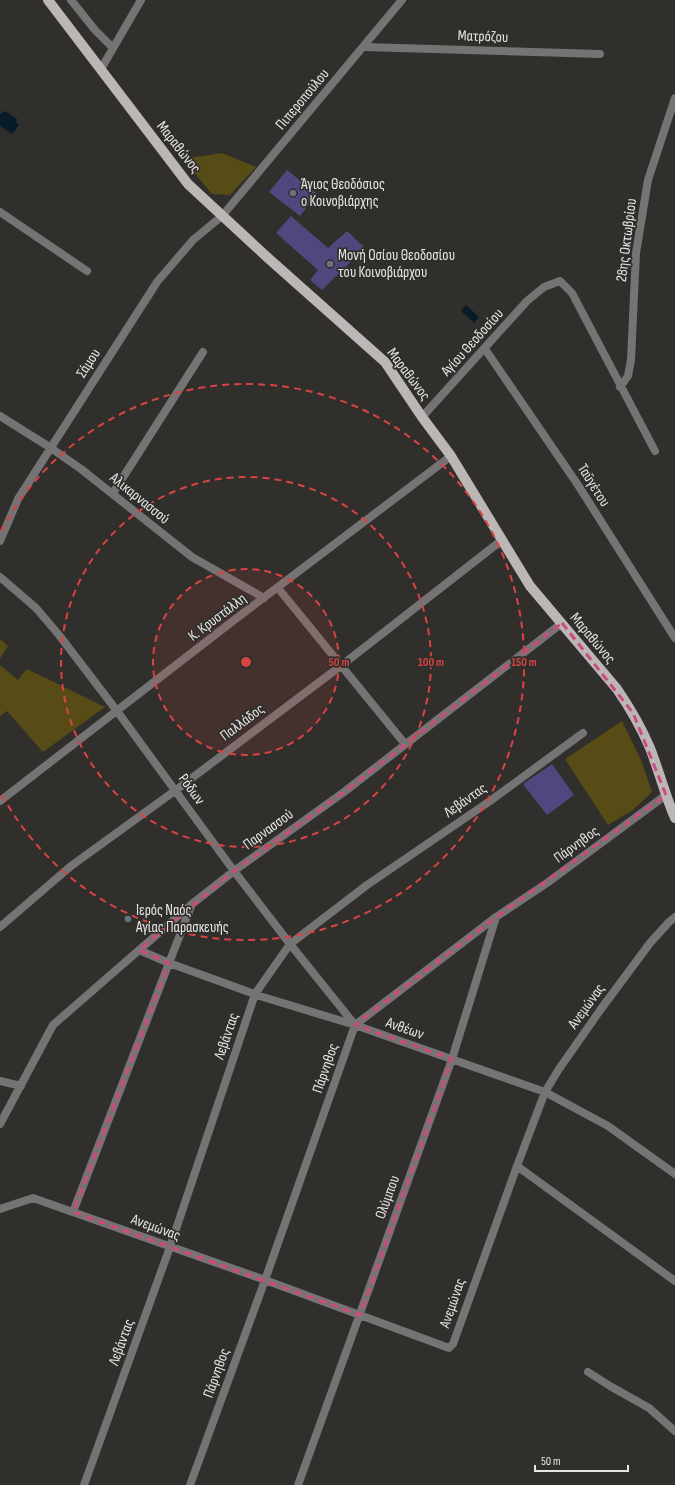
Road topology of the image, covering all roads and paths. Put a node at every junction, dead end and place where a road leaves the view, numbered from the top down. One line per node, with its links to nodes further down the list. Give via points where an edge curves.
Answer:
1 (48, 0): 8 (main road, Μαραθώνος)
2 (71, 0): 6 (street)
3 (141, 0): 6 (street)
4 (402, 0): 5 (street, Πιπεροπούλου)
5 (364, 47): 7 (street, Ματρόζου); 11 (street, Πιπεροπούλου)
6 (113, 48): 8 (street)
7 (600, 54)
8 (101, 69): 11 (main road, Μαραθώνος, via 188,184)
9 (675, 98): 15 (street, 28ης Οκτωβρίου, via 648,180 636,253 631,360 628,376)
10 (0, 212): 12 (street)
11 (222, 216): 17 (main road, Μαραθώνος, via 385,362); 18 (street, Σάμου, via 193,240 157,282)
12 (87, 271)
13 (485, 349): 15 (street, Αγίου Θεοδοσίου, via 527,301 544,287 560,281 572,293); 17 (street, Αγίου Θεοδοσίου); 28 (street, Ταϋγέτου, via 578,485)
14 (202, 352): 21 (street)
15 (620, 387): 19 (street)
16 (0, 416): 18 (street, Αλικαρνασσού)
17 (422, 417): 20 (main road, Μαραθώνος)
18 (51, 448): 21 (street, Αλικαρνασσού); 23 (street, Σάμου, via 18,499)
19 (655, 451)
20 (451, 456): 22 (main road, Μαραθώνος); 25 (street, Κ. Κρυστάλλη)
21 (113, 493): 26 (street, Αλικαρνασσού, via 192,557)
22 (502, 540): 27 (main road, Μαραθώνος, via 530,586); 29 (street, Παλλάδος)
23 (0, 541)
24 (0, 576): 30 (street, Ρόδων, via 36,608)
25 (278, 588): 26 (street, Κ. Κρυστάλλη); 29 (street)
26 (264, 598): 30 (street, Κ. Κρυστάλλη)
27 (562, 623): 32 (street, Παρνασσού); 34 (main road, Μαραθώνος, via 617,689 633,713 650,749)
28 (675, 638)
29 (342, 665): 32 (street); 33 (street, Παλλάδος)
30 (117, 711): 33 (street, Ρόδων); 35 (street, Κ. Κρυστάλλη)
31 (583, 733): 42 (street, Λεβάντας, via 490,801 367,885)
32 (405, 744): 37 (street, Παρνασσού, via 344,792)
33 (176, 790): 37 (street, Ρόδων); 41 (street, Παλλάδος, via 71,866)
34 (666, 795): 36 (main road, Μαραθώνος); 39 (street, Πάρνηθος, via 553,879)
35 (0, 801)
36 (674, 812)
37 (234, 871): 38 (street, Παρνασσού); 42 (street, Ρόδων)
38 (192, 904): 43 (street, Παρνασσού); 44 (street)
39 (496, 917): 46 (street, Πάρνηθος); 47 (street, Ολύμπου)
40 (675, 917): 50 (street, Ανεμώνας, via 650,943 601,1009)
41 (0, 927)
42 (290, 944): 45 (street, Λεβάντας); 46 (street, Ρόδων)
43 (139, 950): 44 (street, Ανθέων); 49 (street, Παρνασσού, via 53,1025)
44 (169, 963): 45 (street, Ανθέων); 55 (street)
45 (255, 994): 46 (street, Ανθέων); 56 (street, Λεβάντας)
46 (355, 1025): 47 (street, Ανθέων); 57 (street, Πάρνηθος)
47 (452, 1059): 50 (street, Ανθέων); 59 (street, Ολύμπου)
48 (0, 1081): 49 (street)
49 (21, 1086): 51 (street)
50 (546, 1092): 52 (street, Ανεμώνας); 53 (street, Ανθέων, via 608,1126)
51 (0, 1124)
52 (517, 1166): 58 (street); 59 (street, Ανεμώνας, via 453,1344 449,1348)
53 (675, 1174)
54 (0, 1209): 55 (street, Ανεμώνας, via 33,1198)
55 (73, 1212): 56 (street, Ανεμώνας)
56 (170, 1247): 57 (street, Ανεμώνας); 62 (street, Λεβάντας)
57 (265, 1280): 59 (street, Ανεμώνας); 63 (street, Πάρνηθος)
58 (675, 1281)
59 (360, 1315): 64 (street, Ολύμπου)
60 (588, 1372): 61 (street, via 649,1408)
61 (675, 1430)
62 (84, 1485)
63 (190, 1485)
64 (298, 1485)

